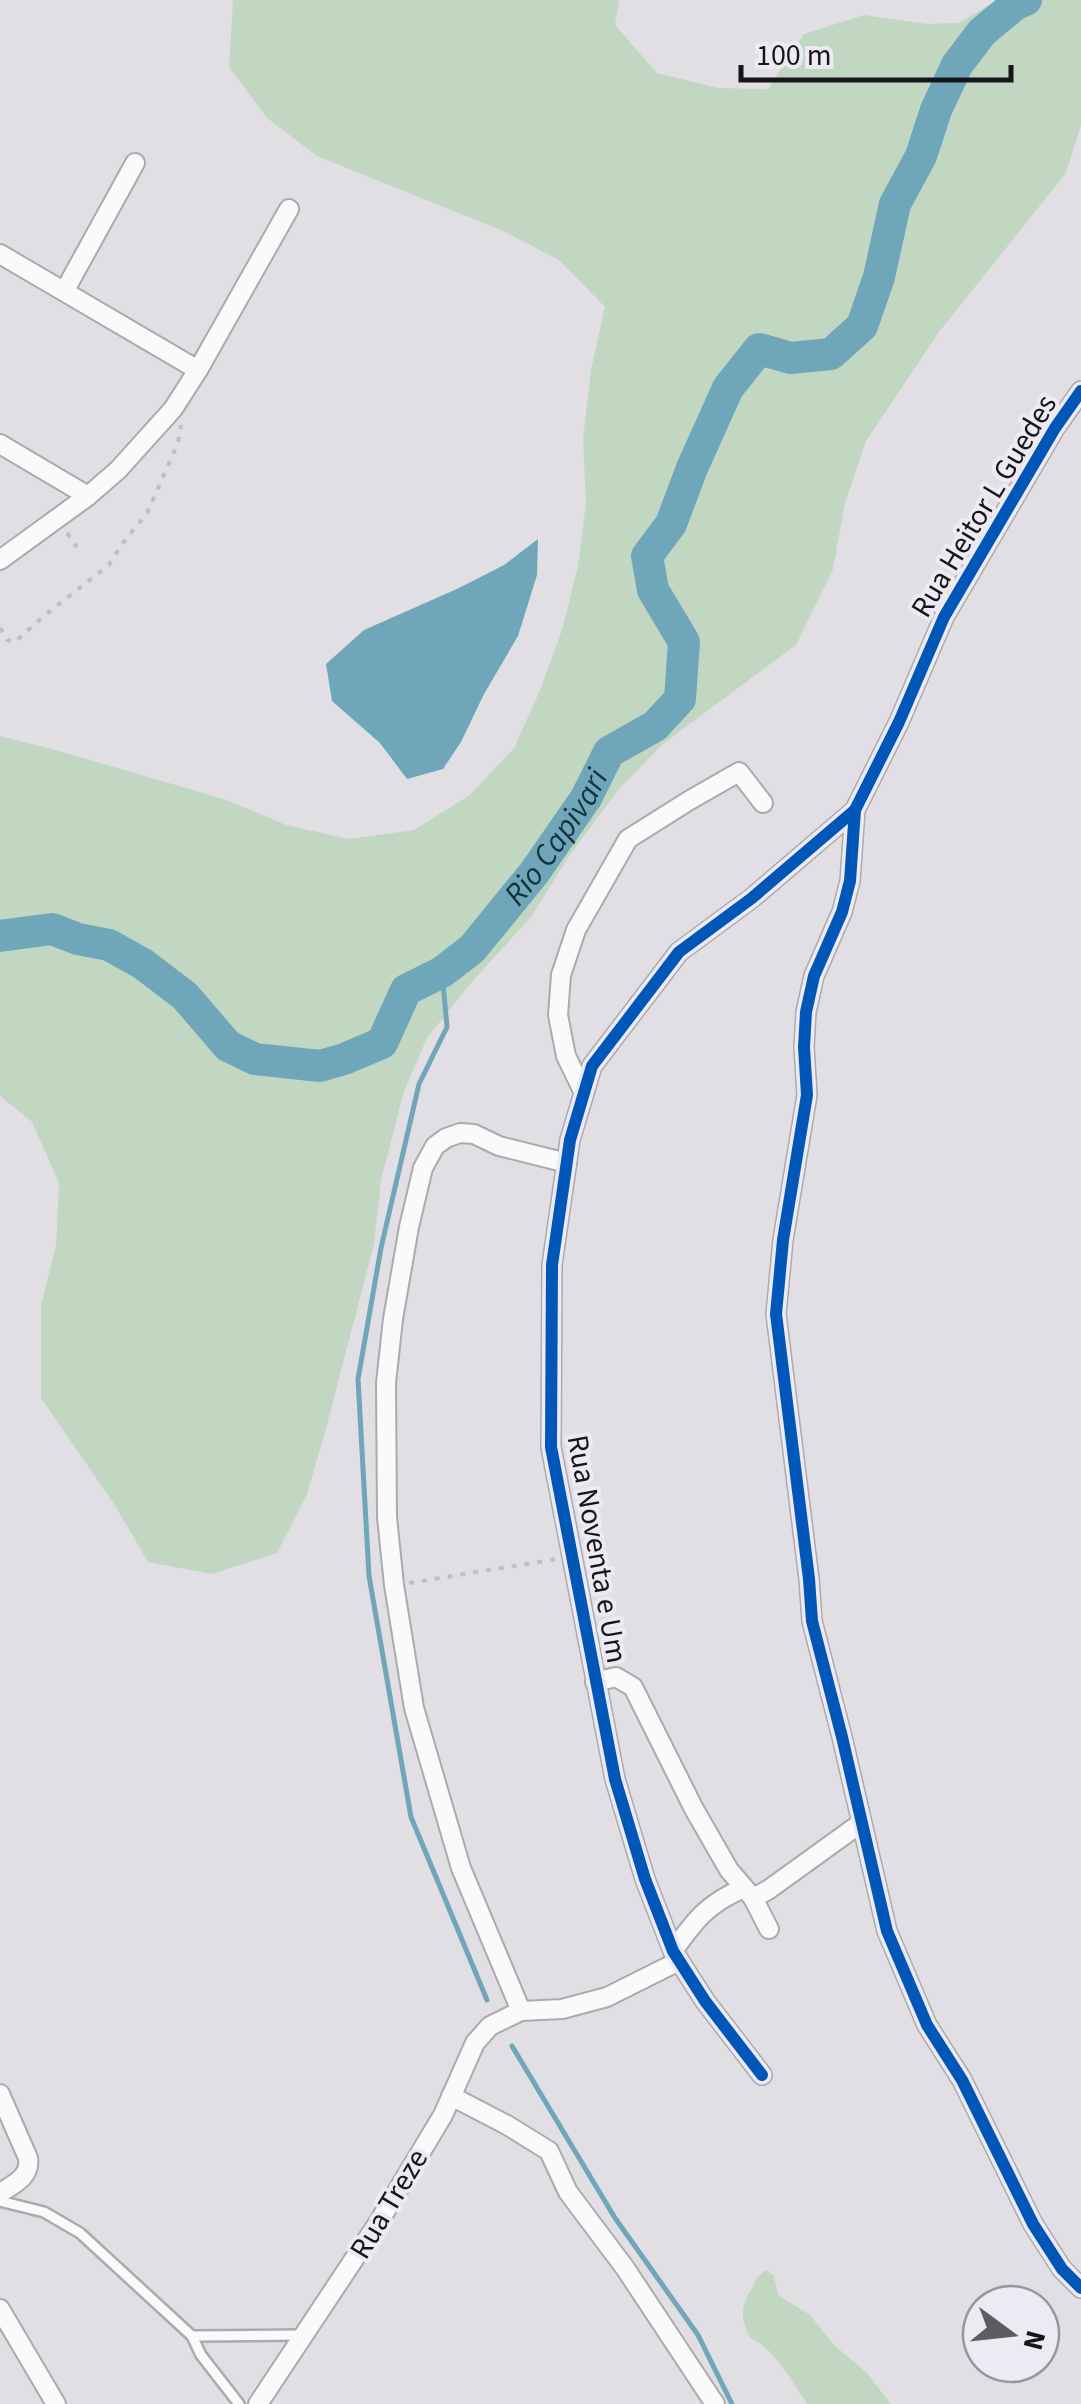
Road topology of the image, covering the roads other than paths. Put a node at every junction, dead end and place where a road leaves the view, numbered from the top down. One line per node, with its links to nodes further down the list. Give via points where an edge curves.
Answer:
1 (135, 163): 4 (street)
2 (289, 209): 5 (street)
3 (0, 254): 4 (street)
4 (64, 290): 5 (street)
5 (198, 370): 8 (street, via 147,440)
6 (1081, 391): 11 (street, Rua Heitor L Guedes, via 944,616)
7 (0, 444): 8 (street)
8 (88, 496): 9 (street)
9 (0, 560)
10 (763, 804): 12 (street, via 739,772 628,838 576,930 561,975 563,1042)
11 (856, 810): 12 (street, Rua Noventa e Um, via 679,952 592,1066); 15 (street, via 850,880 806,1012 807,1095 776,1314 812,1621)
12 (584, 1092): 13 (street, Rua Noventa e Um)
13 (567, 1163): 14 (street, Rua Noventa e Um, via 552,1265 551,1447); 19 (street, via 474,1134 460,1133 435,1146 424,1168 400,1282 386,1383 387,1517 414,1708 461,1868)
14 (595, 1682): 16 (street, via 616,1677 633,1688 728,1870); 18 (street, Rua Noventa e Um, via 615,1779)
15 (862, 1822): 16 (street, via 768,1890); 25 (street, via 886,1931 927,2024 1033,2224)
16 (748, 1893): 17 (street); 18 (street, via 728,1894 700,1914)
17 (769, 1928)
18 (676, 1956): 19 (street, via 607,1996 562,2009); 20 (street, Rua Noventa e Um)
19 (521, 2011): 22 (street, Rua Treze, via 490,2026 475,2043)
20 (762, 2074)
21 (0, 2094): 23 (street, via 30,2168)
22 (451, 2096): 27 (street, Rua Treze); 32 (street, via 549,2151 568,2192)
23 (0, 2193)
24 (0, 2201): 28 (lane, via 44,2212 80,2232)
25 (1081, 2288)
26 (0, 2308): 29 (street)
27 (303, 2335): 28 (lane); 31 (street, Rua Treze)
28 (192, 2336): 30 (lane)
29 (56, 2404)
30 (239, 2404)
31 (258, 2404)
32 (715, 2404)

